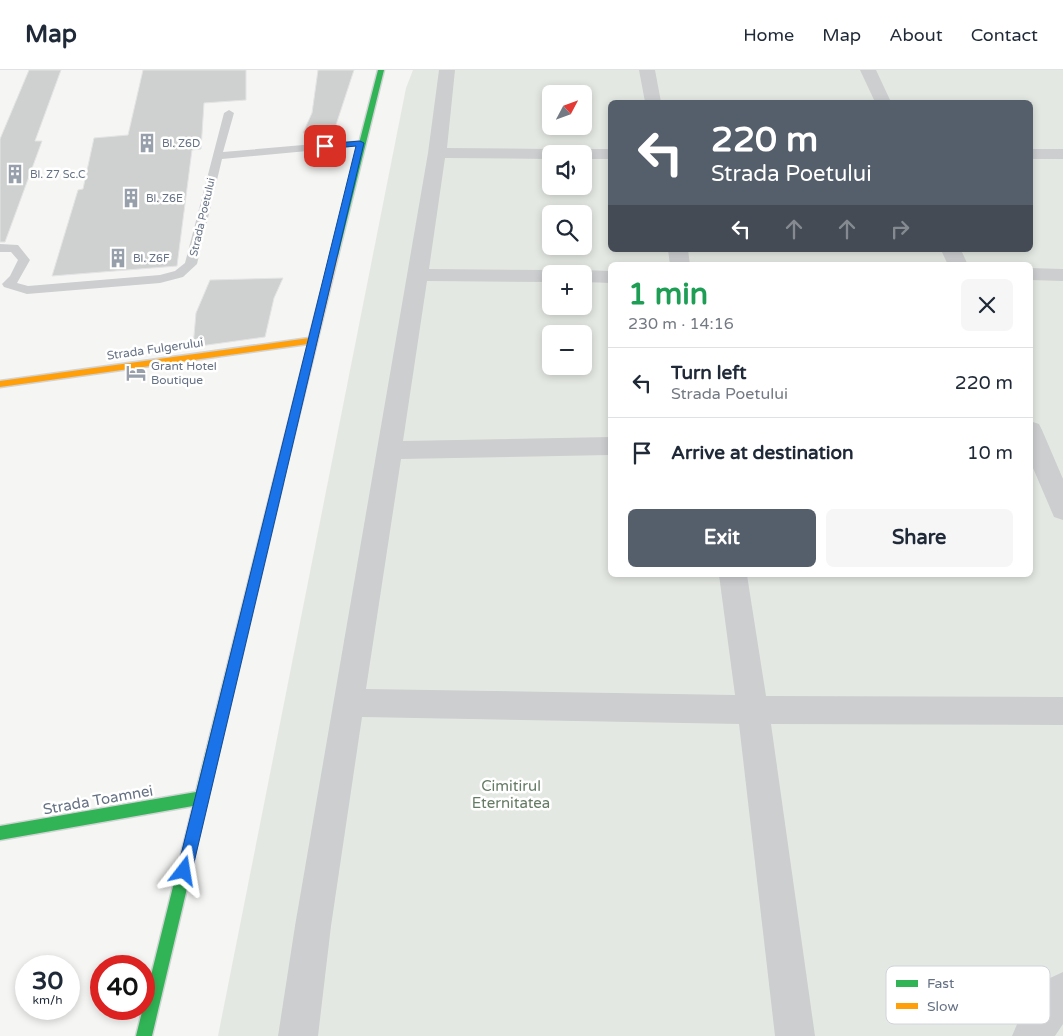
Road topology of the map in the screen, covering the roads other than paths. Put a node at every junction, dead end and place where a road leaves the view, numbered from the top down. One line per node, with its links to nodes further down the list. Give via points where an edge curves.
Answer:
1 (381, 70): 8 (street)
2 (447, 70): 9 (street)
3 (648, 70): 5 (street)
4 (868, 70): 6 (street)
5 (653, 100)
6 (882, 100)
7 (229, 113): 15 (lane)
8 (360, 143): 15 (lane); 23 (street)
9 (437, 153): 10 (street); 18 (street)
10 (542, 154)
11 (592, 154): 12 (street)
12 (608, 154)
13 (1033, 154): 14 (street)
14 (1063, 154)
15 (217, 156): 16 (lane, Strada Poetului, via 191,264 179,274 160,279 27,290 8,284 24,260 14,248)
16 (0, 248)
17 (1033, 274): 19 (street)
18 (418, 275): 20 (street); 27 (street)
19 (1063, 275)
20 (542, 276)
21 (592, 276): 22 (street)
22 (608, 276)
23 (313, 340): 24 (street, Strada Fulgerului); 33 (street)
24 (0, 384)
25 (1033, 443): 28 (street)
26 (608, 446): 27 (street)
27 (389, 450): 30 (street)
28 (1063, 510)
29 (733, 577): 31 (street)
30 (349, 703): 31 (street); 36 (street)
31 (753, 710): 32 (street); 37 (street)
32 (1063, 711)
33 (202, 798): 34 (street, Strada Toamnei); 35 (street)
34 (0, 833)
35 (144, 1036)
36 (298, 1036)
37 (795, 1036)

